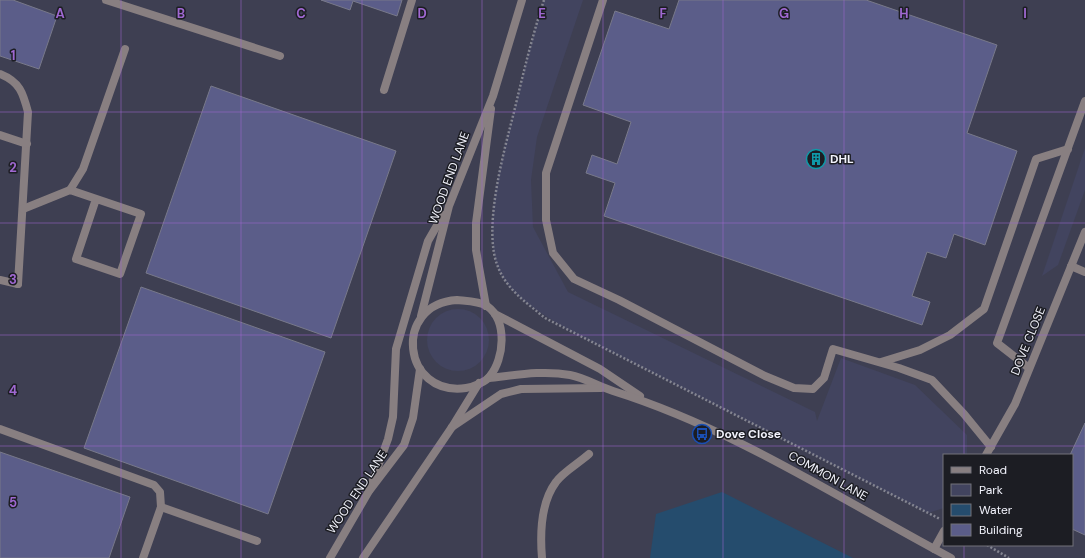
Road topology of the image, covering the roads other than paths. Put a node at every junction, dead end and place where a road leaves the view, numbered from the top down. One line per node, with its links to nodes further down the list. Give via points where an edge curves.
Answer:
1 (106, 0): 6 (street)
2 (412, 0): 8 (street)
3 (522, 0): 9 (street, WOOD END LANE)
4 (603, 0): 25 (street, via 546,173 546,220 553,253 574,279 765,376 794,388 813,389 824,378 833,348)
5 (125, 49): 14 (street, via 83,169)
6 (280, 56)
7 (0, 74): 12 (street, via 12,79 22,93 28,112)
8 (384, 90)
9 (492, 96): 16 (street, WOOD END LANE); 22 (street, WOOD END LANE, via 476,223 476,250)
10 (1085, 101): 13 (street)
11 (0, 135): 12 (street)
12 (27, 144): 17 (street)
13 (1068, 149): 25 (street, via 1036,159 984,309 950,335 920,350); 26 (street, via 997,343)
14 (70, 190): 15 (street); 17 (street)
15 (96, 199): 15 (street, via 76,259 120,274 141,214)
16 (449, 206): 24 (street, WOOD END LANE); 37 (street, via 428,241 396,349 393,417 388,439)
17 (23, 209): 21 (street, via 18,284)
18 (1085, 232): 19 (street, DOVE CLOSE)
19 (1071, 266): 20 (street); 26 (street, DOVE CLOSE)
20 (1085, 272)
21 (0, 280)
22 (486, 306): 23 (street); 24 (street, via 473,302 445,301)
23 (495, 314): 28 (street, via 500,327 500,356); 31 (street, COMMON LANE, via 600,368)
24 (421, 316): 27 (street, via 412,343 414,359)
25 (881, 362): 34 (street, via 932,380)
26 (1029, 368): 34 (street, DOVE CLOSE, via 1015,404)
27 (420, 369): 29 (street, via 434,383 445,388 467,388); 37 (street, WOOD END LANE, via 413,418 404,445)
28 (489, 378): 29 (street); 30 (street, COMMON LANE, via 551,372 571,375)
29 (479, 384): 32 (street)
30 (604, 388): 31 (street, COMMON LANE); 32 (street, via 521,389 501,394)
31 (647, 401): 41 (street, COMMON LANE, via 722,433)
32 (452, 427): 44 (street)
33 (0, 430): 38 (street, via 154,485 160,492)
34 (991, 447): 36 (street, DOVE CLOSE)
35 (589, 454): 45 (street, via 556,482 545,506)
36 (987, 454)
37 (369, 491): 43 (street, WOOD END LANE)
38 (161, 507): 40 (street); 42 (street)
39 (943, 533): 41 (street)
40 (257, 541)
41 (934, 549): 46 (street, COMMON LANE)
42 (143, 558)
43 (330, 558)
44 (363, 558)
45 (542, 558)
46 (951, 558)

